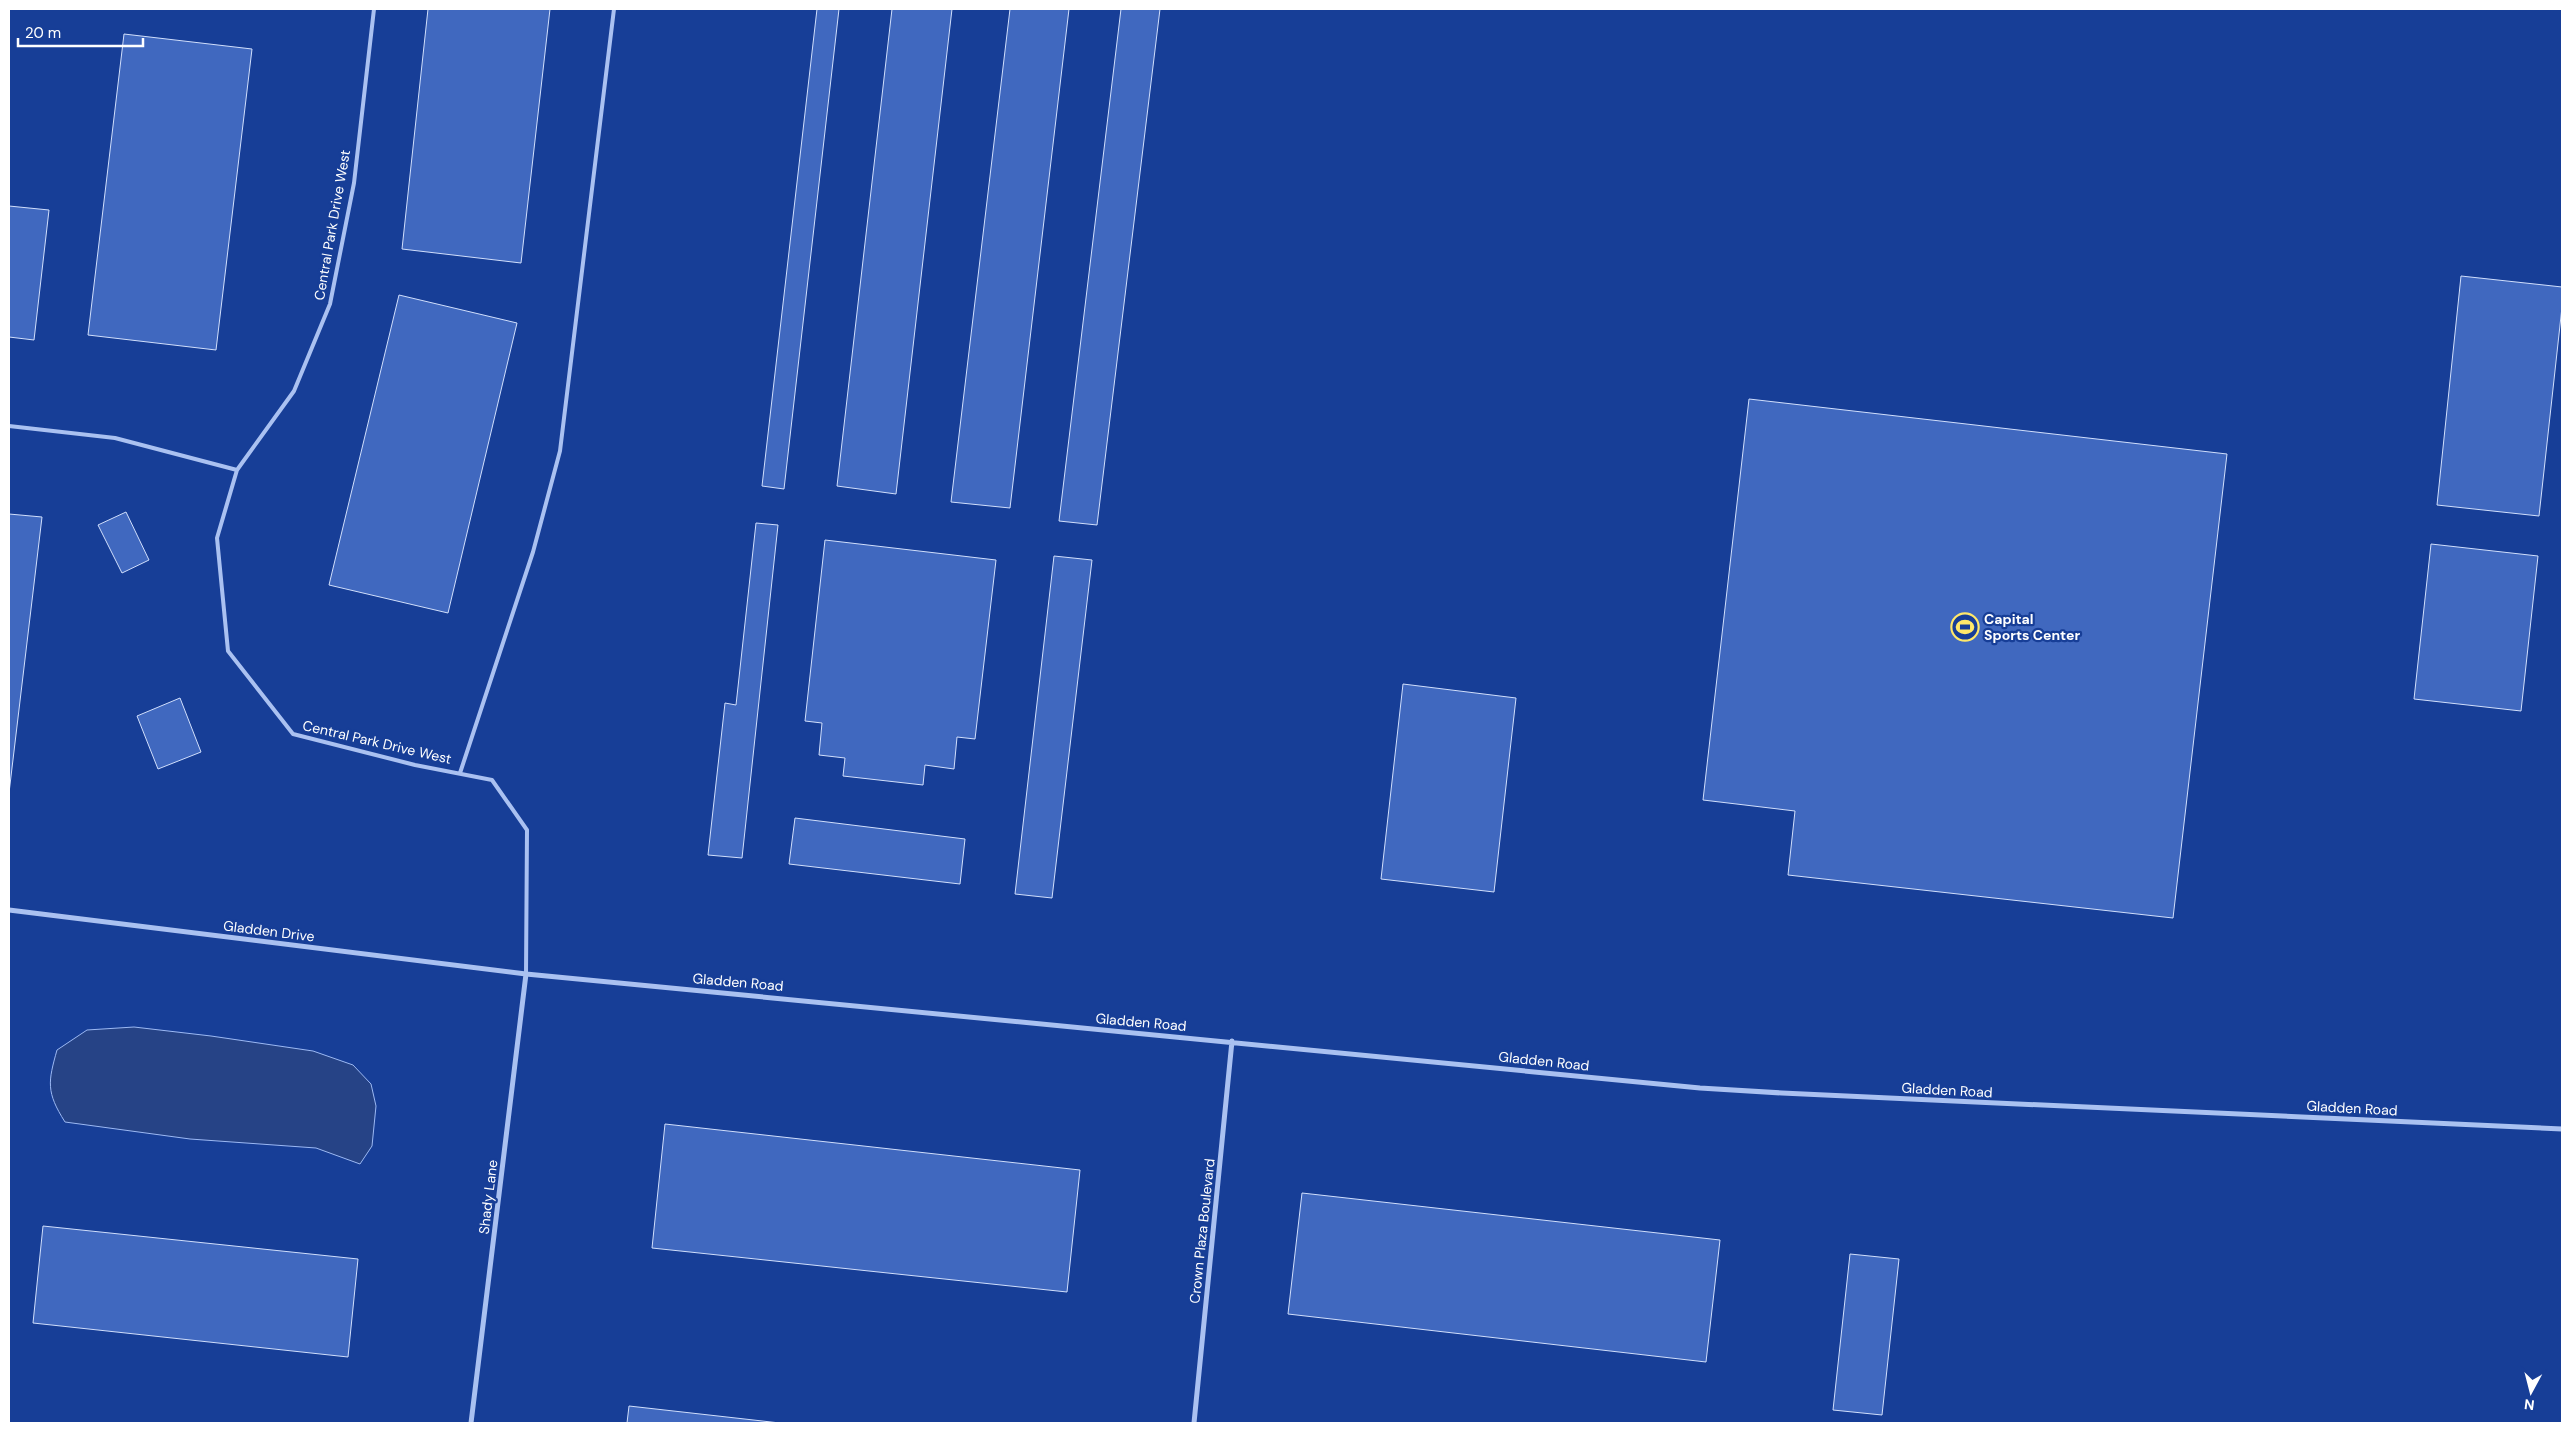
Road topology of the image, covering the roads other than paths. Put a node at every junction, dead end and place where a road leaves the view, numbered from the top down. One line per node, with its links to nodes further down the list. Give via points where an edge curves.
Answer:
1 (374, 9): 4 (lane, Central Park Drive West, via 354,184 330,304 294,391)
2 (614, 9): 5 (lane, via 560,451 533,552)
3 (9, 426): 4 (lane, via 114,438)
4 (236, 470): 5 (lane, Central Park Drive West, via 217,538 228,652 293,734)
5 (460, 773): 7 (lane, Central Park Drive West, via 492,780 527,830)
6 (9, 910): 7 (street, Gladden Drive)
7 (526, 974): 8 (street, Gladden Road); 10 (street, Shady Lane)
8 (1232, 1041): 9 (street, Gladden Road, via 1681,1086 1782,1093); 11 (street, Crown Plaza Boulevard)
9 (2562, 1129)
10 (471, 1423)
11 (1194, 1423)

